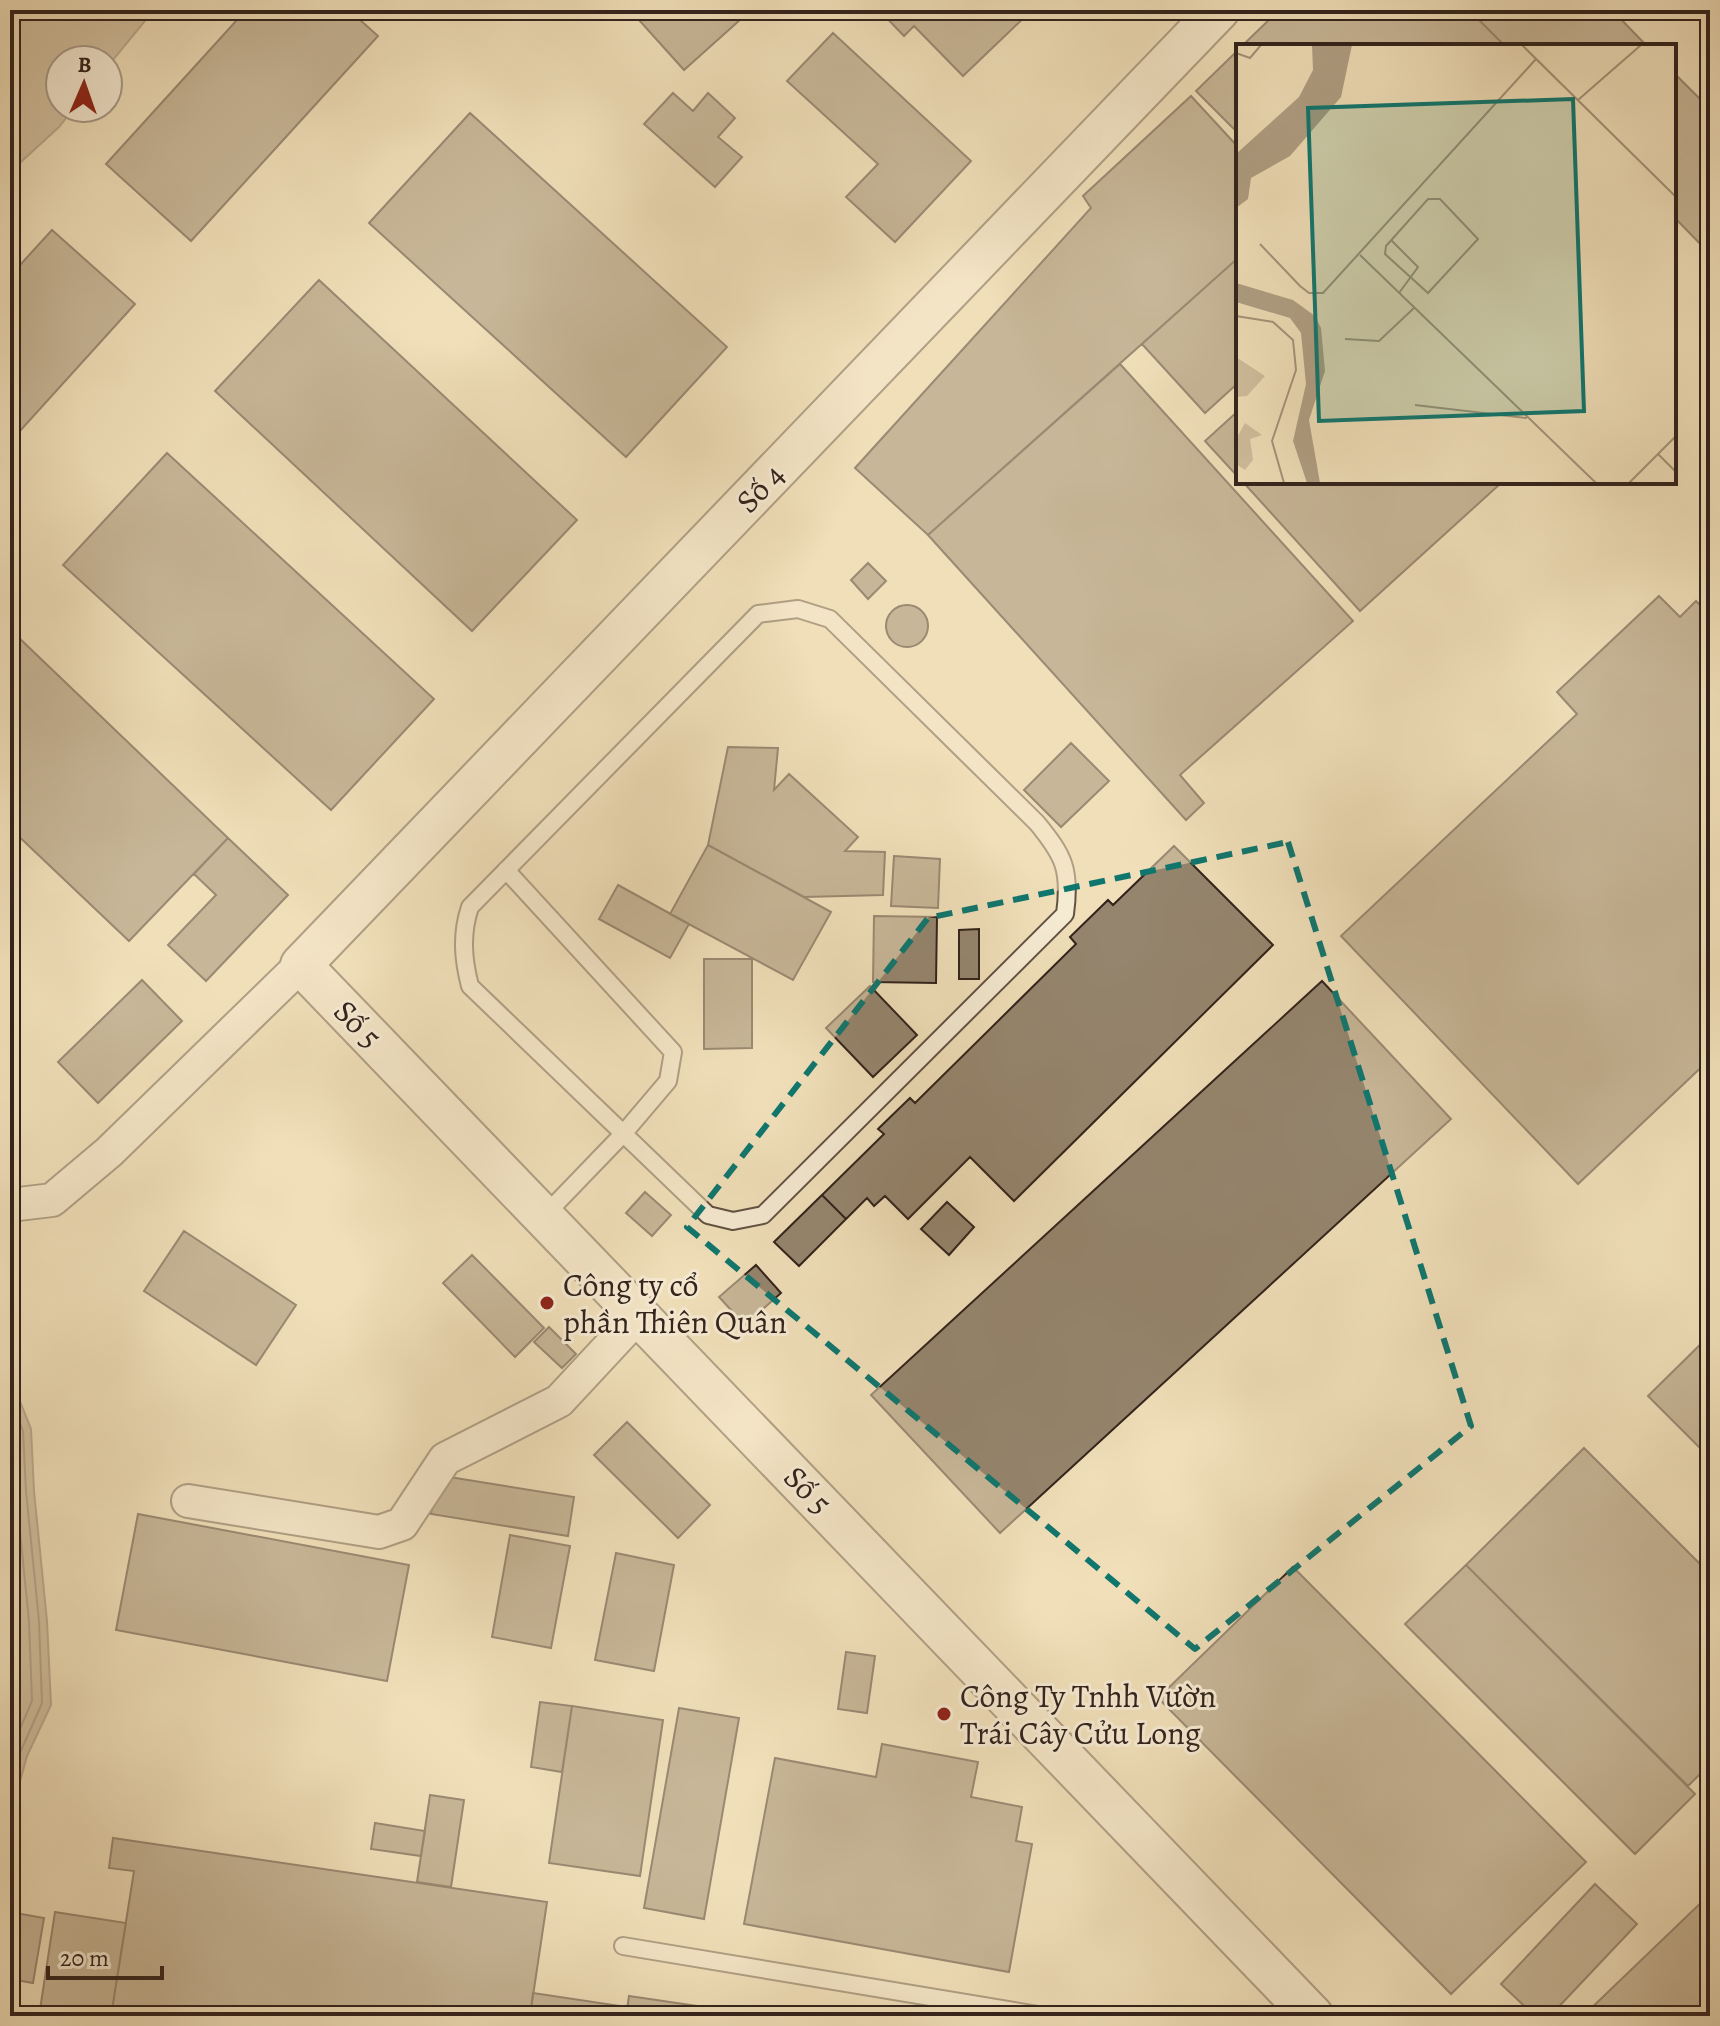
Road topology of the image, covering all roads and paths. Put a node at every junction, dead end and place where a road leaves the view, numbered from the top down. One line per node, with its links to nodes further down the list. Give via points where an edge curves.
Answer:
1 (1219, 10): 3 (street, Số 4)
2 (506, 870): 4 (lane, via 470,907 465,921 463,960 470,986); 4 (lane, via 673,1052 668,1081); 4 (lane, via 758,614 798,609 830,619 1060,850 1069,886 1065,914 763,1215 733,1221 708,1215)
3 (301, 965): 5 (street, via 109,1152 52,1200); 6 (street, Số 5)
4 (623, 1134): 6 (lane)
5 (10, 1205)
6 (544, 1216): 7 (street, Số 5)
7 (639, 1315): 8 (street, via 559,1401 445,1459 402,1524 379,1532); 11 (street, Số 5)
8 (188, 1501)
9 (623, 1946): 10 (lane)
10 (1044, 2016)
11 (1313, 2016)

